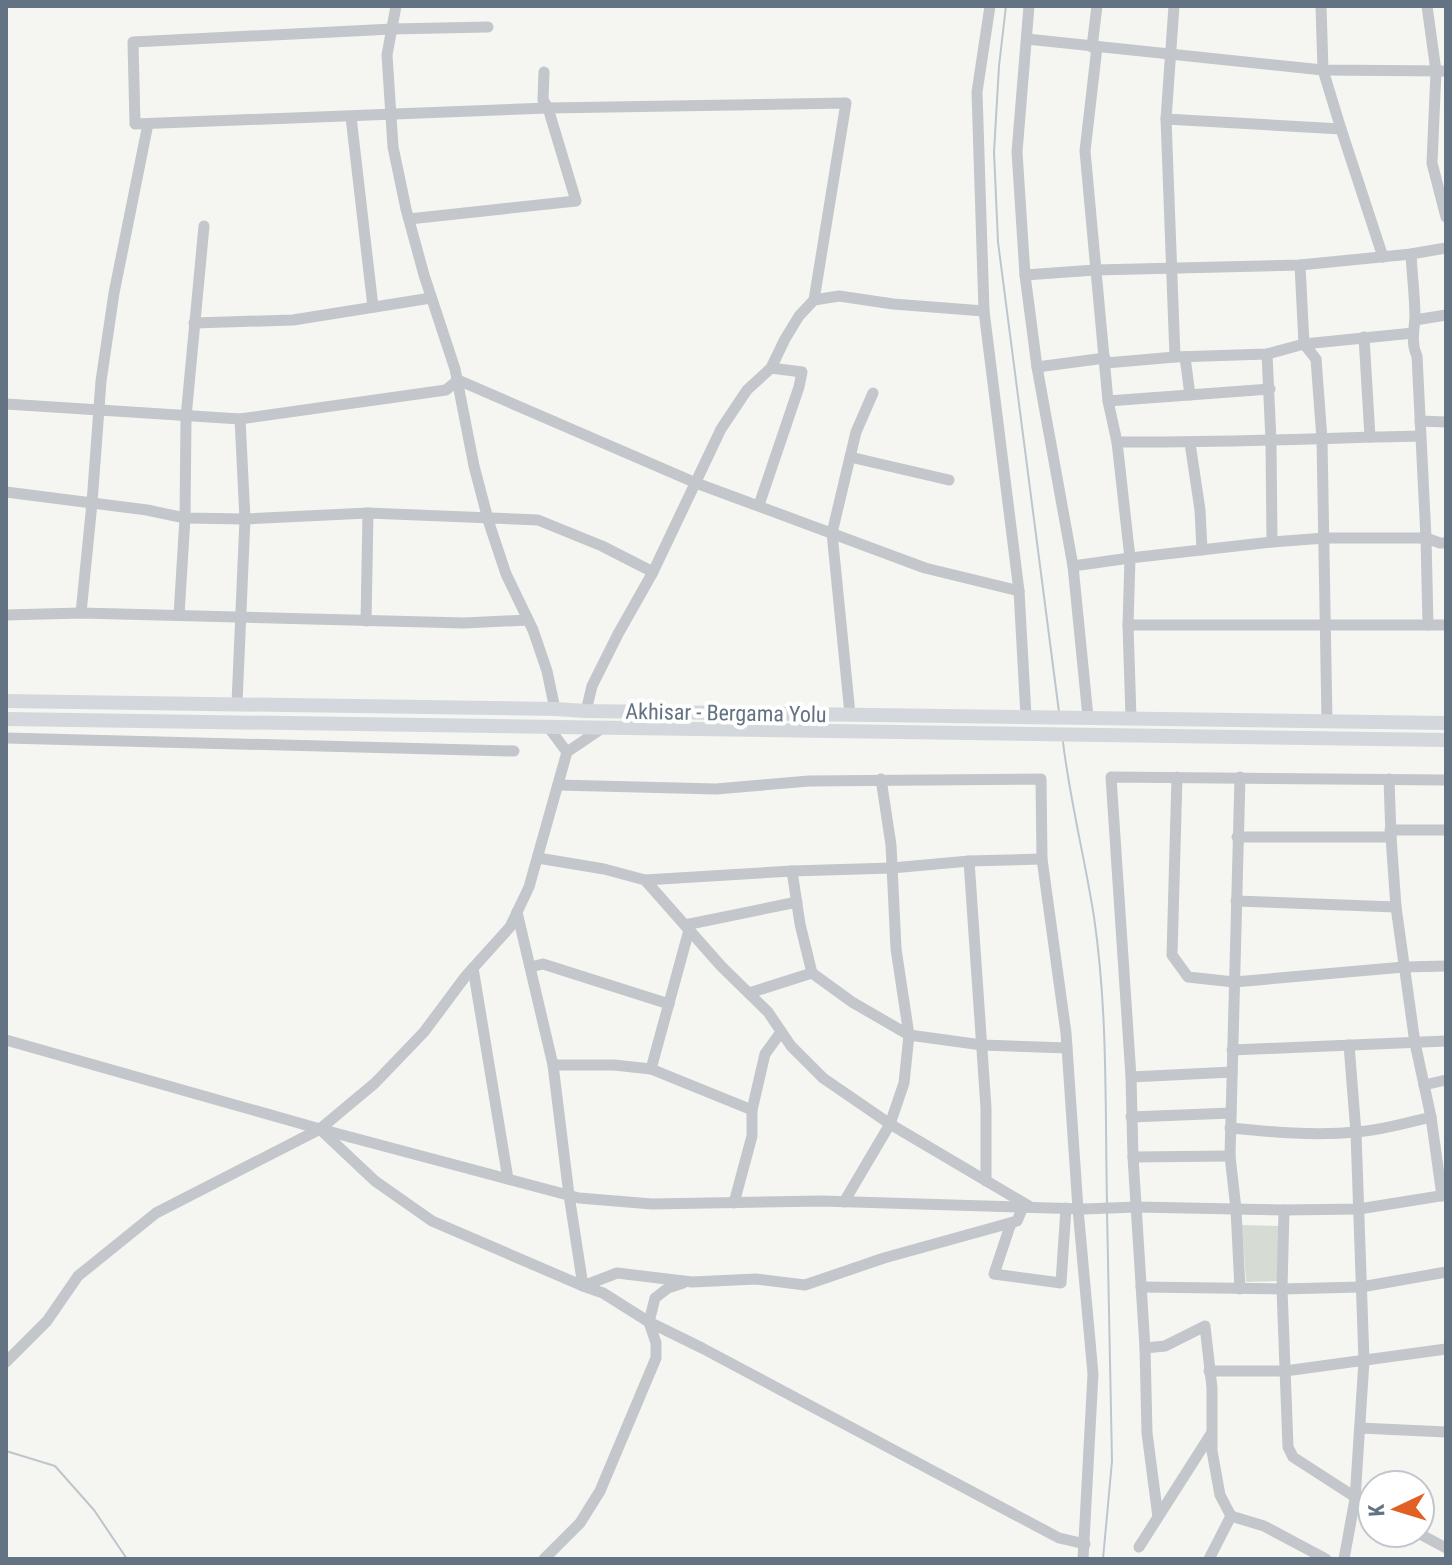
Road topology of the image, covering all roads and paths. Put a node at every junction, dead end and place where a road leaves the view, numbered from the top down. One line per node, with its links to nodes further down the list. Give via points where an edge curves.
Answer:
1 (396, 6): 9 (street)
2 (990, 6): 36 (street, via 977,92)
3 (1029, 6): 10 (street)
4 (1097, 6): 11 (street)
5 (1174, 6): 12 (street)
6 (1321, 6): 13 (street)
7 (1427, 6): 14 (street)
8 (488, 27): 9 (street)
9 (392, 29): 17 (street, via 387,55); 21 (street, via 133,42 135,124)
10 (1027, 39): 11 (street); 32 (street, via 1017,152)
11 (1095, 47): 12 (street); 31 (street, via 1085,151)
12 (1170, 54): 13 (street); 19 (street)
13 (1323, 70): 14 (street); 22 (street)
14 (1441, 71): 20 (street)
15 (544, 72): 16 (street, via 543,100)
16 (548, 108): 17 (street); 24 (street, via 576,201); 34 (street, via 846,103)
17 (391, 115): 18 (street); 24 (street)
18 (351, 117): 21 (street); 35 (street)
19 (1166, 119): 22 (street); 30 (street)
20 (1440, 120): 23 (street, via 1432,163)
21 (148, 124): 54 (street, via 114,293)
22 (1341, 129): 28 (street)
23 (1446, 217)
24 (409, 219): 33 (street)
25 (204, 226): 39 (street)
26 (1446, 248): 27 (street)
27 (1411, 254): 28 (street); 38 (street)
28 (1383, 257): 29 (street)
29 (1300, 265): 30 (street); 42 (street)
30 (1171, 268): 31 (street); 44 (street)
31 (1095, 270): 32 (street); 45 (street)
32 (1025, 275): 46 (street)
33 (431, 298): 35 (street); 48 (street)
34 (814, 300): 36 (street, via 839,296); 47 (street, via 799,316)
35 (373, 307): 39 (street, via 293,320)
36 (984, 311): 84 (street)
37 (1446, 315): 38 (street)
38 (1415, 320): 40 (street)
39 (194, 323): 55 (street)
40 (1413, 333): 41 (street); 57 (street)
41 (1364, 337): 42 (street); 60 (street)
42 (1304, 344): 43 (street); 61 (street, via 1316,359)
43 (1267, 354): 44 (street); 49 (street)
44 (1180, 357): 45 (street); 51 (street)
45 (1106, 361): 46 (street); 52 (street)
46 (1037, 367): 82 (street)
47 (771, 368): 67 (street, via 747,390 721,429); 70 (street, via 802,372)
48 (458, 380): 56 (street, via 446,390); 67 (street); 74 (street)
49 (1270, 389): 51 (street); 62 (street)
50 (873, 393): 65 (street)
51 (1190, 395): 52 (street)
52 (1108, 401): 63 (street)
53 (6, 404): 54 (street)
54 (99, 412): 55 (street); 69 (street)
55 (186, 417): 56 (street); 72 (street)
56 (240, 419): 73 (street)
57 (1420, 421): 58 (street); 59 (street)
58 (1446, 422)
59 (1420, 436): 60 (street); 77 (street)
60 (1370, 437): 61 (street)
61 (1322, 439): 62 (street); 76 (street)
62 (1271, 441): 64 (street); 78 (street)
63 (1117, 442): 64 (street); 81 (street)
64 (1190, 443): 80 (street)
65 (850, 457): 66 (street); 75 (street)
66 (949, 480)
67 (696, 483): 70 (street); 83 (street)
68 (6, 492): 69 (street)
69 (92, 503): 72 (street); 85 (street)
70 (759, 505): 75 (street)
71 (368, 513): 73 (street); 74 (street); 90 (street)
72 (185, 518): 73 (street); 87 (street)
73 (245, 519): 88 (street)
74 (488, 519): 83 (street, via 538,520); 89 (street)
75 (832, 533): 84 (street, via 925,568); 99 (street)
76 (1325, 538): 77 (street); 78 (street); 94 (street)
77 (1426, 538): 79 (street); 92 (street)
78 (1272, 542): 80 (street)
79 (1446, 543)
80 (1202, 550): 81 (street)
81 (1130, 558): 82 (street); 91 (street)
82 (1073, 566): 101 (street)
83 (653, 572): 98 (street, via 592,686)
84 (1019, 591): 100 (street)
85 (81, 613): 86 (street); 87 (street)
86 (6, 615)
87 (179, 615): 88 (street)
88 (240, 616): 90 (street); 96 (street)
89 (528, 620): 90 (street); 97 (street)
90 (366, 621)
91 (1128, 625): 94 (street); 102 (street)
92 (1428, 625): 93 (street); 94 (street)
93 (1446, 625)
94 (1326, 626): 104 (street)
95 (6, 701): 96 (main road, Akhisar - Bergama Yolu)
96 (237, 703): 97 (main road, Akhisar - Bergama Yolu)
97 (555, 709): 98 (main road, Akhisar - Bergama Yolu)
98 (586, 711): 99 (main road, Akhisar - Bergama Yolu)
99 (850, 714): 100 (main road, Akhisar - Bergama Yolu)
100 (1032, 716): 101 (main road, Akhisar - Bergama Yolu)
101 (1080, 717): 102 (main road, Akhisar - Bergama Yolu)
102 (1131, 718): 104 (main road, Akhisar - Bergama Yolu)
103 (6, 719): 106 (main road, Akhisar - Bergama Yolu)
104 (1327, 721): 105 (main road, Akhisar - Bergama Yolu)
105 (1446, 723)
106 (549, 728): 107 (main road, Akhisar - Bergama Yolu); 111 (street)
107 (601, 729): 109 (main road, Akhisar - Bergama Yolu); 111 (street)
108 (6, 738): 110 (street)
109 (1446, 740)
110 (514, 751)
111 (567, 752): 117 (street)
112 (1177, 777): 113 (street); 137 (street, via 1172,955 1188,977); 152 (street, via 1111,777)
113 (1240, 777): 115 (street); 120 (street)
114 (881, 779): 117 (street, via 716,789); 122 (street, via 1041,779); 124 (street)
115 (1389, 779): 116 (street); 119 (street)
116 (1446, 780)
117 (558, 785): 121 (street)
118 (1446, 830): 119 (street)
119 (1390, 834): 120 (street); 129 (street)
120 (1237, 837): 127 (street)
121 (538, 858): 126 (street); 130 (street)
122 (1042, 859): 123 (street); 147 (street)
123 (969, 861): 124 (street); 145 (street)
124 (892, 868): 125 (street); 141 (street, via 896,949)
125 (792, 871): 126 (street); 128 (street)
126 (645, 880): 131 (street)
127 (1236, 901): 129 (street); 137 (street)
128 (797, 902): 131 (street); 136 (street)
129 (1396, 907): 134 (street)
130 (517, 912): 133 (street); 135 (street)
131 (687, 927): 138 (street); 139 (street)
132 (1446, 966): 134 (street)
133 (530, 967): 139 (street, via 543,964); 149 (street)
134 (1404, 967): 137 (street); 144 (street)
135 (473, 968): 161 (street, via 424,1032); 165 (street)
136 (812, 973): 138 (street); 141 (street)
137 (1234, 982): 148 (street)
138 (749, 993): 140 (street)
139 (669, 1004): 150 (street)
140 (781, 1032): 155 (street, via 765,1054); 159 (street, via 823,1078)
141 (909, 1035): 145 (street); 159 (street, via 904,1083)
142 (6, 1040): 161 (street)
143 (1446, 1041): 144 (street)
144 (1415, 1043): 146 (street); 154 (street)
145 (982, 1045): 147 (street); 166 (street)
146 (1349, 1045): 148 (street); 162 (street)
147 (1067, 1048): 173 (street)
148 (1232, 1050): 151 (street)
149 (553, 1065): 150 (street); 167 (street)
150 (651, 1069): 155 (street)
151 (1232, 1072): 152 (street); 156 (street)
152 (1131, 1077): 157 (street)
153 (1446, 1080): 154 (street)
154 (1424, 1085): 158 (street)
155 (752, 1110): 170 (street, via 752,1136)
156 (1231, 1113): 157 (street); 160 (street)
157 (1131, 1117): 164 (street)
158 (1431, 1117): 162 (street); 168 (street)
159 (890, 1124): 166 (street); 169 (street)
160 (1230, 1128): 162 (street); 163 (street)
161 (320, 1129): 165 (street); 180 (street, via 375,1181 432,1221); 189 (street, via 156,1213 78,1276 47,1321)
162 (1356, 1133): 175 (street)
163 (1230, 1156): 164 (street); 174 (street)
164 (1133, 1157): 172 (street)
165 (508, 1179): 167 (street)
166 (986, 1181): 171 (street)
167 (569, 1195): 170 (street, via 652,1204); 180 (street)
168 (1444, 1195): 175 (street)
169 (844, 1202): 170 (street); 171 (street)
170 (734, 1203)
171 (1027, 1207): 173 (street); 177 (street)
172 (1137, 1207): 173 (street); 174 (street); 181 (street)
173 (1076, 1209): 177 (street, via 1061,1283 994,1274); 198 (street, via 1093,1374)
174 (1236, 1209): 176 (street); 183 (street)
175 (1359, 1209): 176 (street); 182 (street)
176 (1284, 1210): 184 (street)
177 (1011, 1223): 179 (street, via 805,1285 756,1279)
178 (1446, 1272): 182 (street)
179 (687, 1282): 180 (street, via 617,1273); 185 (street, via 655,1298)
180 (583, 1286): 185 (street)
181 (1141, 1287): 183 (street); 186 (street)
182 (1361, 1287): 184 (street); 188 (street)
183 (1240, 1289): 184 (street)
184 (1282, 1289): 191 (street)
185 (649, 1322): 198 (street, via 1059,1538); 201 (street, via 656,1358 600,1491 580,1523)
186 (1145, 1348): 190 (street, via 1165,1346 1205,1326); 197 (street, via 1147,1433)
187 (1446, 1349): 188 (street)
188 (1364, 1361): 191 (street); 192 (street)
189 (6, 1362)
190 (1209, 1371): 191 (street); 194 (street)
191 (1285, 1371): 195 (street, via 1288,1447 1293,1457)
192 (1360, 1428): 193 (street); 195 (street)
193 (1446, 1432)
194 (1211, 1434): 196 (street, via 1220,1495); 197 (street)
195 (1355, 1499): 206 (street)
196 (1231, 1516): 200 (street, via 1264,1526); 203 (street)
197 (1158, 1517): 199 (street)
198 (1085, 1544): 202 (street)
199 (1139, 1547)
200 (1301, 1547): 204 (street); 205 (street)
201 (544, 1559)
202 (1083, 1559)
203 (1209, 1559)
204 (1295, 1559)
205 (1326, 1559)
206 (1344, 1559)

